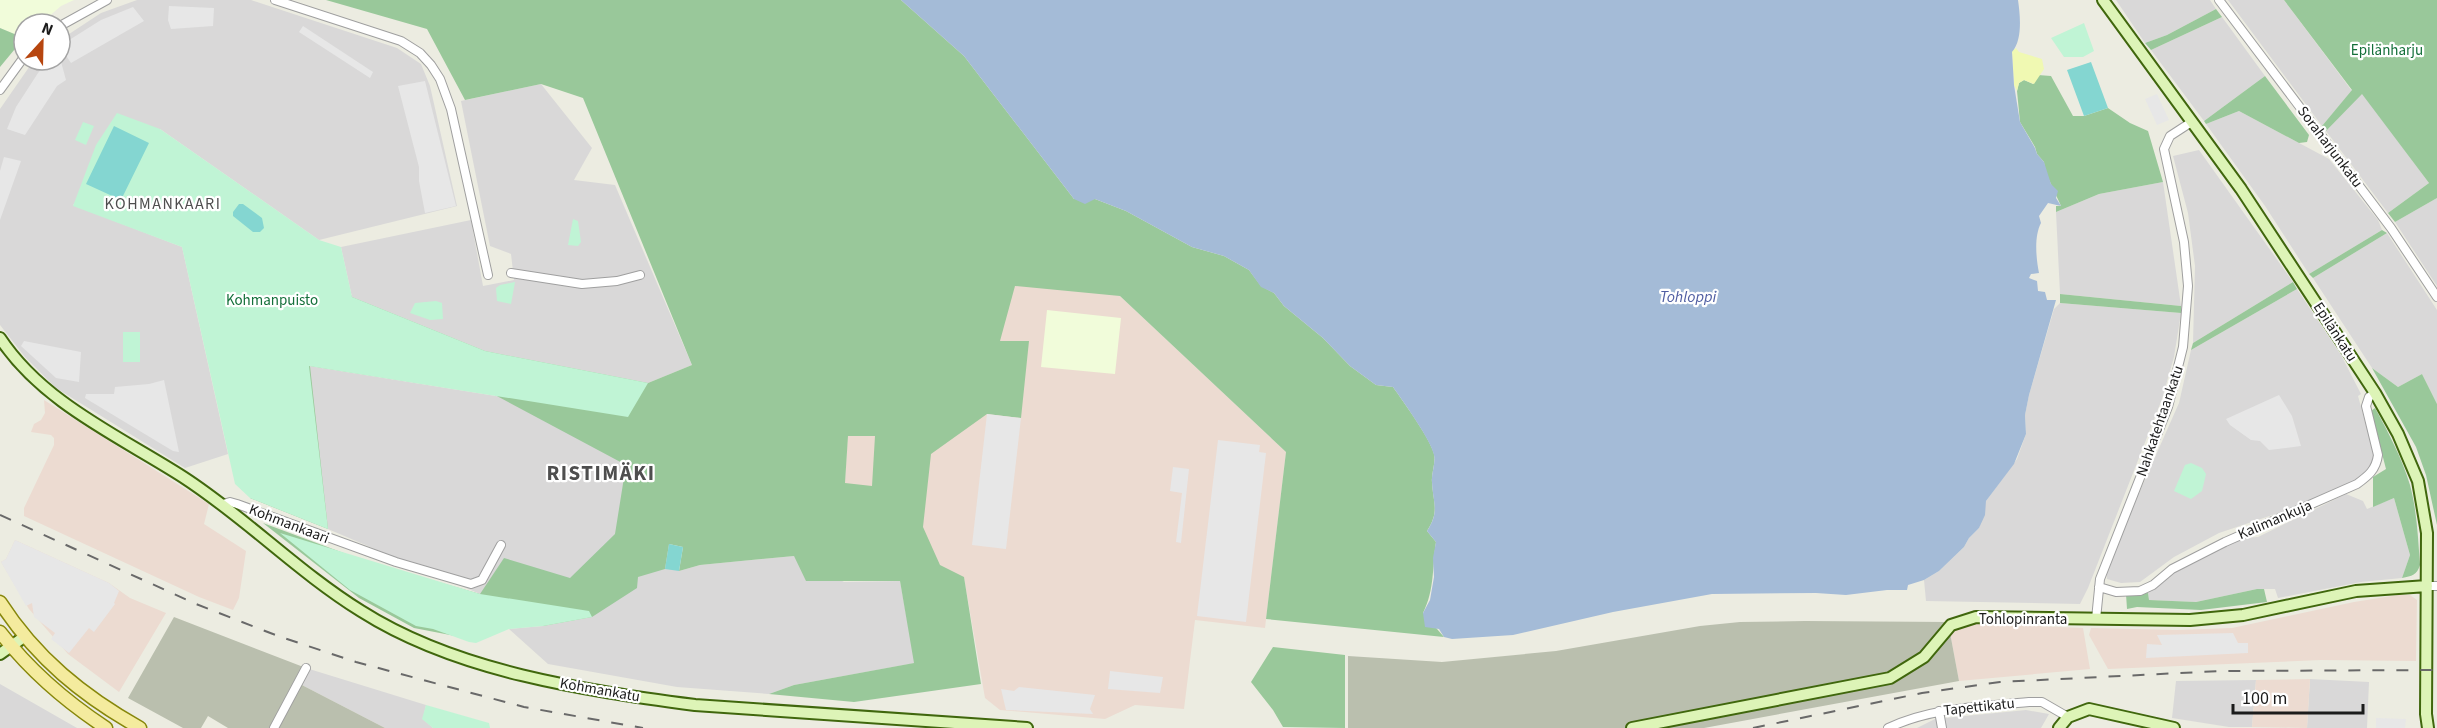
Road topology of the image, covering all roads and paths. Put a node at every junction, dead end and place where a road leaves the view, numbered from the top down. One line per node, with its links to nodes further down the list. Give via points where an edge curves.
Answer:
1 (107, 0): 5 (street)
2 (274, 0): 10 (street, via 401,40 431,65 452,109)
3 (2103, 0): 8 (street, Epilänkatu)
4 (2219, 0): 12 (street, Soraharjunkatu, via 2391,228)
5 (72, 19)
6 (13, 72): 7 (street)
7 (0, 90)
8 (2190, 123): 14 (street, Epilänkatu, via 2241,189); 18 (street, Nahkatehtaankatu, via 2170,136 2164,149 2184,242 2188,286 2180,367)
9 (512, 273): 11 (street, via 582,284)
10 (488, 275)
11 (640, 275)
12 (2437, 297)
13 (0, 338): 15 (street, Kohmankaari, via 23,369 53,395)
14 (2375, 393): 17 (street, Epilänkatu, via 2418,481); 18 (street, Kalimankuja, via 2366,406 2377,462 2360,482 2172,568 2140,591)
15 (223, 504): 16 (street, Kohmankaari, via 237,504 396,562 471,584 482,580); 32 (street, Kohmankatu, via 359,610 414,641 475,662 568,684 695,705)
16 (501, 545)
17 (2432, 586): 20 (street, Tohlopinranta, via 2356,591 2218,618); 27 (street, Epilänkatu)
18 (2099, 587): 20 (street, Nahkatehtaankatu)
19 (0, 602): 22 (main road)
20 (2096, 619): 33 (street, Tohlopinranta, via 1976,617 1952,625 1924,657 1890,678)
21 (0, 630): 22 (street); 23 (main road)
22 (20, 632): 23 (street); 30 (main road, via 84,693)
23 (12, 647): 24 (street); 29 (main road, via 51,688)
24 (0, 654)
25 (306, 668): 31 (street)
26 (1939, 711): 28 (street, Tapettikatu, via 2042,702); 34 (street, Tapettikatu); 35 (street)
27 (2426, 714): 38 (street, Epilänkatu); 39 (street, Epilänkatu)
28 (2068, 717): 36 (street); 37 (street, via 2094,710)
29 (106, 728)
30 (140, 728)
31 (274, 728)
32 (1027, 728)
33 (1632, 728)
34 (1888, 728)
35 (1942, 728)
36 (2059, 728)
37 (2174, 728)
38 (2422, 728)
39 (2428, 728)

